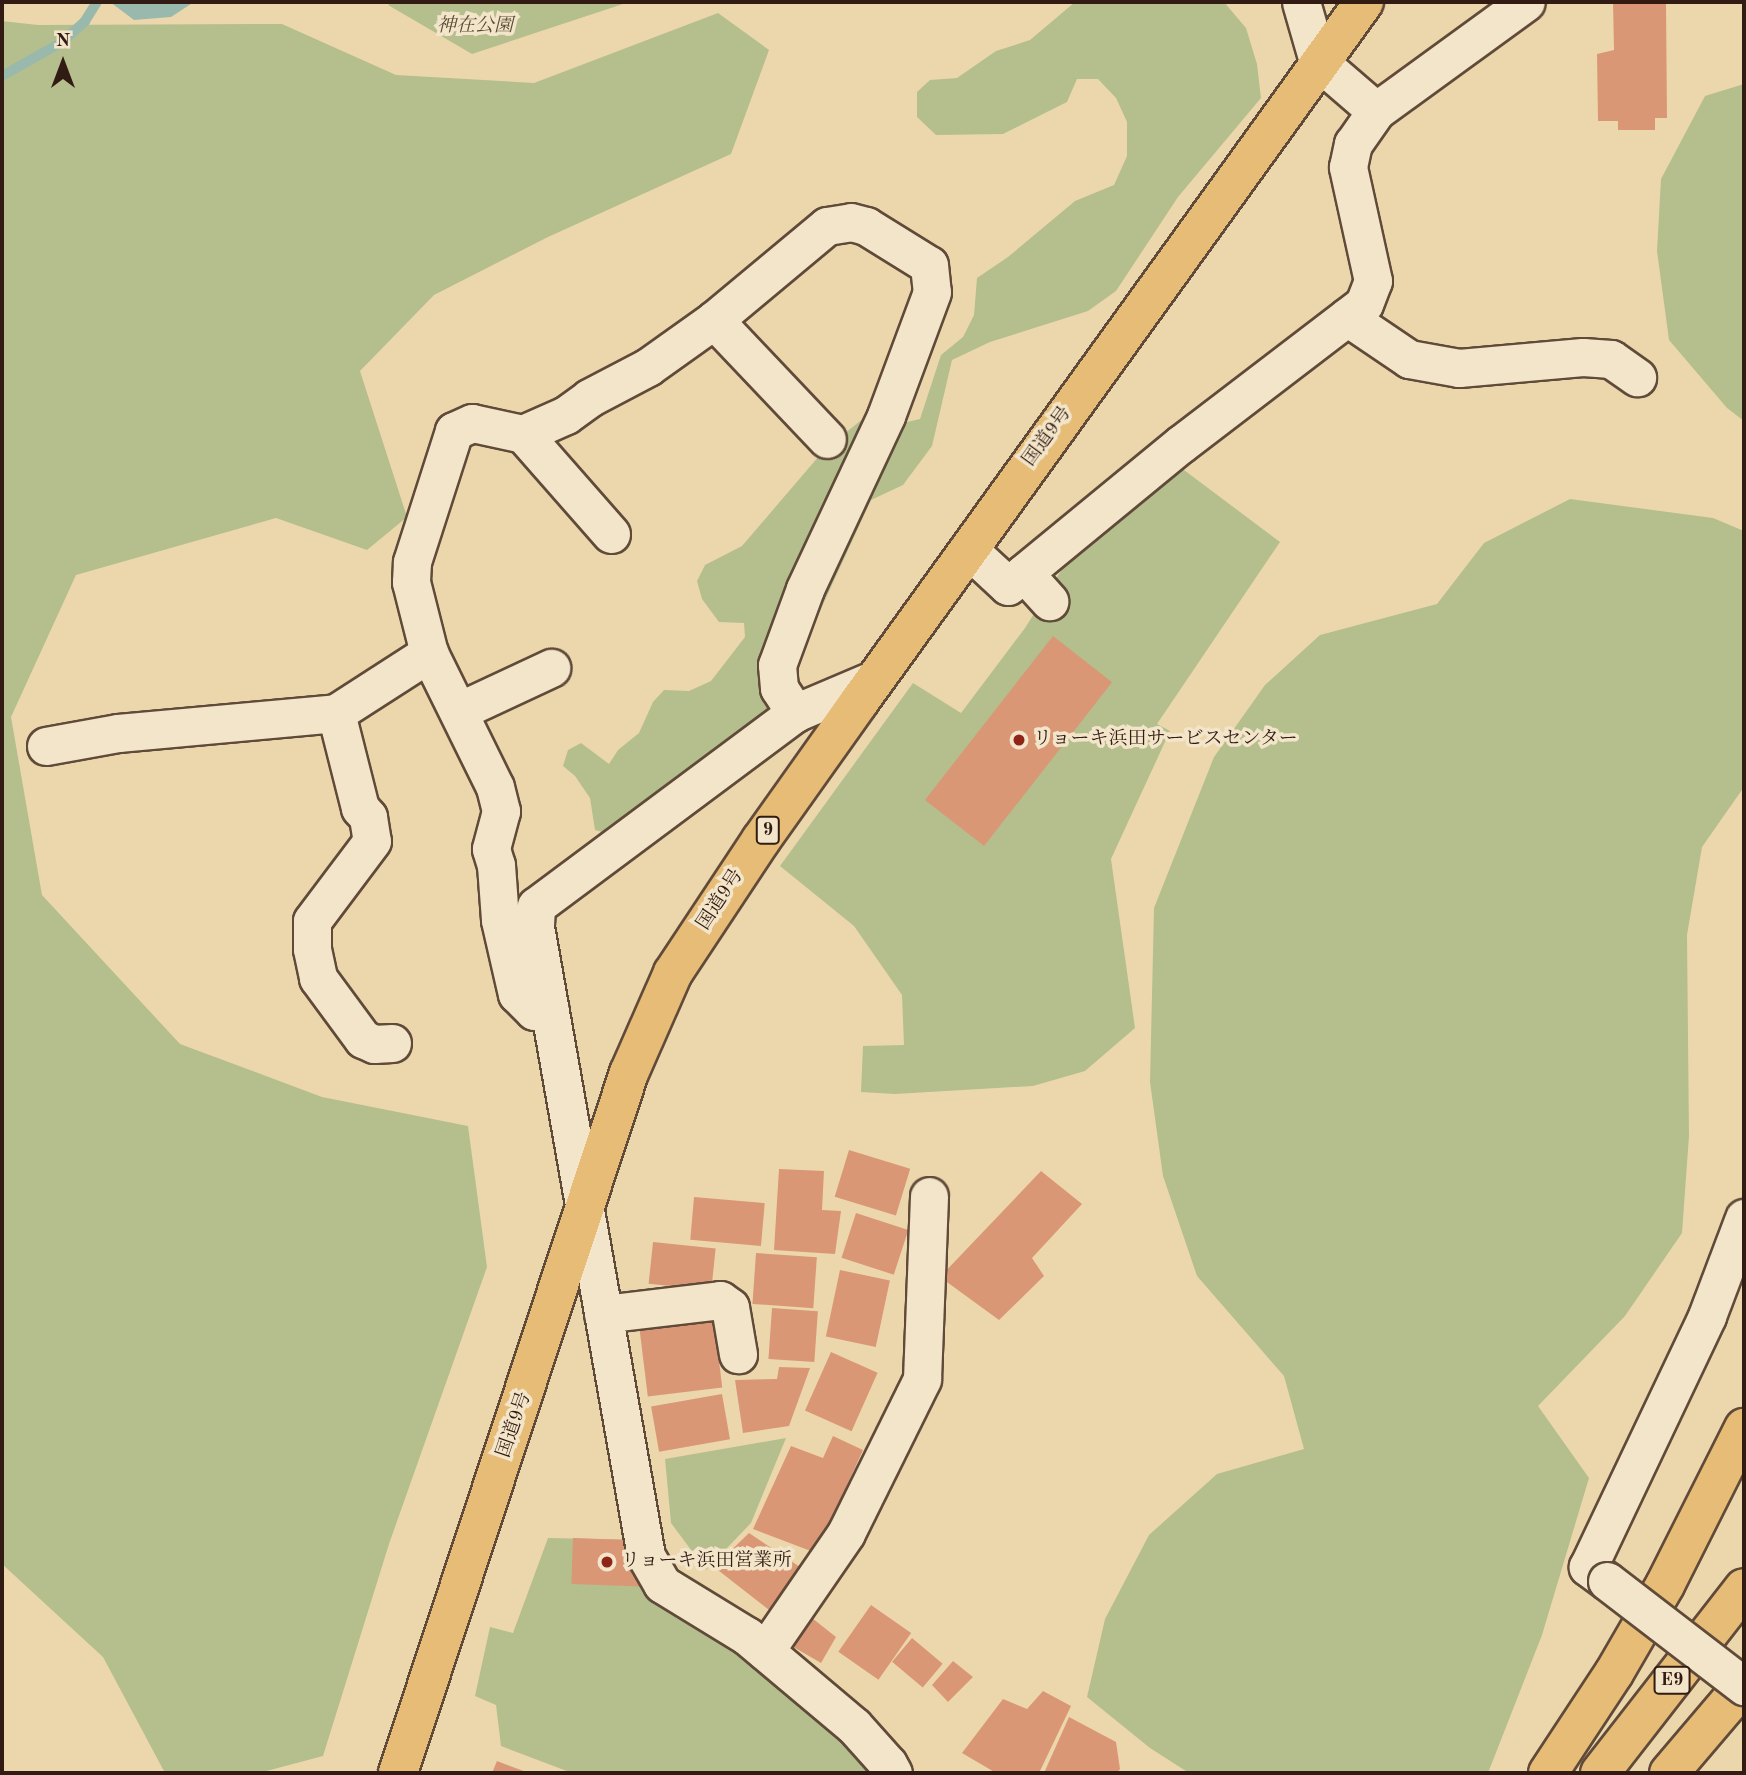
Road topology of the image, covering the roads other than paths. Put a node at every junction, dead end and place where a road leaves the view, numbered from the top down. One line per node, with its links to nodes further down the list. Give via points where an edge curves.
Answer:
1 (1301, 2): 4 (street)
2 (1364, 2): 4 (highway, 国道9号 / 9)
3 (1526, 2): 5 (street)
4 (1318, 61): 5 (street); 12 (highway, 国道9号 / 9)
5 (1377, 111): 6 (street, via 1353,144 1348,167 1373,281 1364,304)
6 (1347, 317): 8 (street, via 1409,359 1459,368 1583,357 1611,359); 13 (street, via 1181,444)
7 (714, 320): 9 (street, via 648,367 566,415); 10 (street); 20 (street, via 827,226 851,222 866,226 929,265 933,279 886,416 806,589 777,665 779,688)
8 (1637, 377)
9 (523, 434): 11 (street); 15 (street, via 472,423 454,431 412,562 411,582)
10 (827, 439)
11 (611, 534)
12 (968, 549): 13 (street, via 1008,586); 17 (highway, 国道9号 / 9)
13 (1024, 573): 14 (street)
14 (1049, 601)
15 (429, 653): 18 (street); 19 (street)
16 (551, 668): 18 (street)
17 (875, 679): 20 (street); 25 (highway, 国道9号 / 9, via 673,972 629,1073)
18 (459, 711): 22 (street, via 486,763 501,811 492,849 500,920 517,993 534,1011)
19 (336, 713): 21 (street, via 118,733); 23 (street, via 360,808 369,817 372,841 312,921 312,949 318,978 363,1039 374,1044)
20 (795, 713): 22 (street, via 536,906 535,927)
21 (46, 746)
22 (550, 1011): 25 (street)
23 (393, 1043)
24 (929, 1196): 33 (street, via 922,1379 846,1533)
25 (584, 1213): 27 (street); 35 (highway, 国道9号 / 9)
26 (1744, 1218): 34 (street, bridge, via 1707,1316 1588,1567)
27 (603, 1314): 28 (street, via 720,1300 730,1307); 33 (street, via 646,1556 662,1584)
28 (738, 1354)
29 (1744, 1400): 31 (highway)
30 (1744, 1428): 31 (highway)
31 (1710, 1493): 37 (highway, via 1665,1586)
32 (1744, 1588): 38 (highway, E9)
33 (765, 1651): 36 (street, via 854,1726)
34 (1744, 1686): 39 (highway)
35 (398, 1773)
36 (892, 1773)
37 (1548, 1773)
38 (1600, 1773)
39 (1669, 1773)

